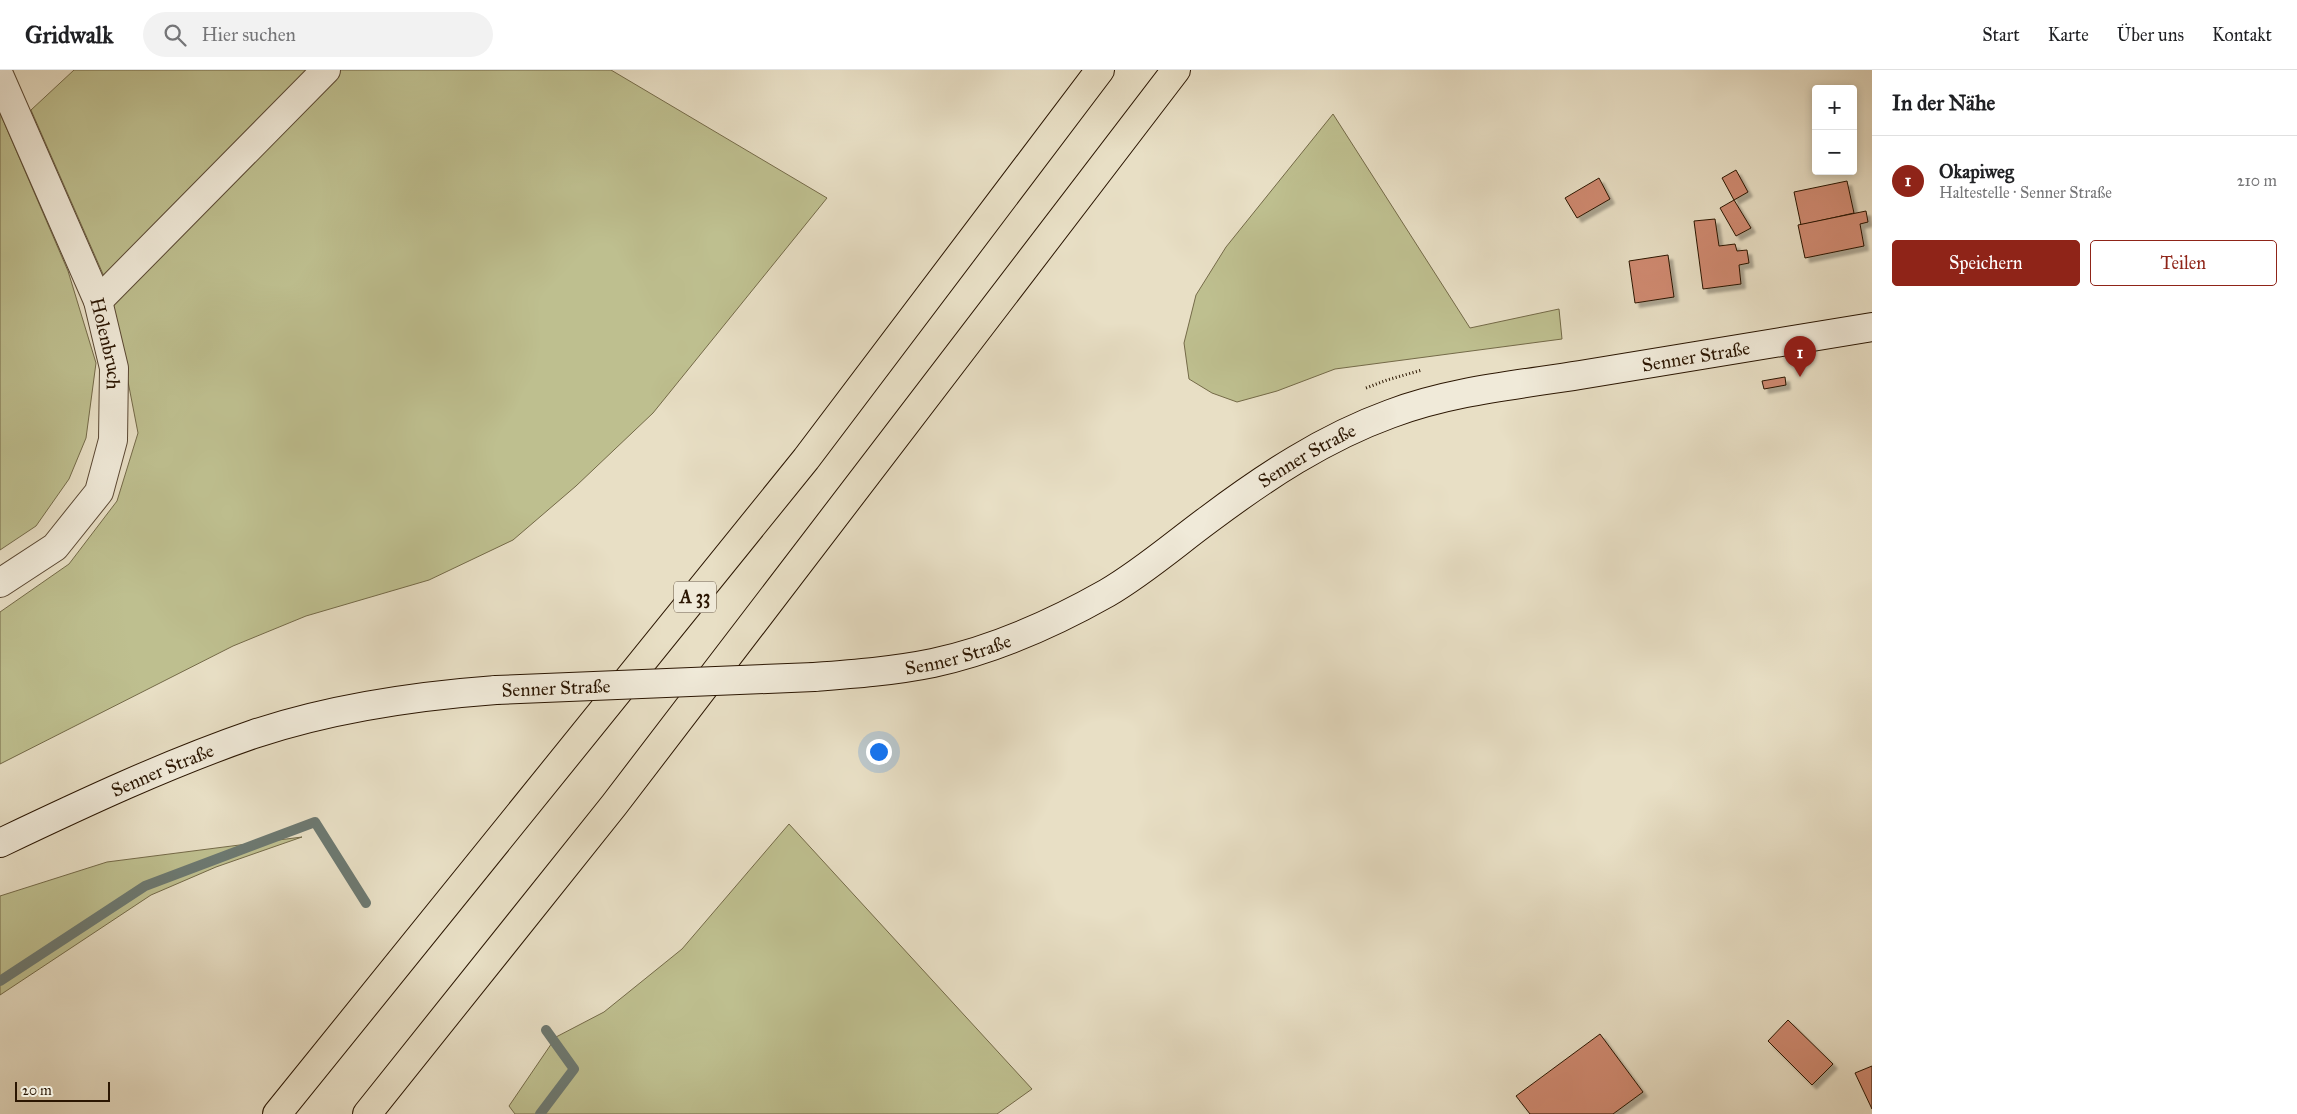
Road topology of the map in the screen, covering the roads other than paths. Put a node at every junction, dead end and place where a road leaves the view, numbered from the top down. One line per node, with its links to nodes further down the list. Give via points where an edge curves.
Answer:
1 (326, 70): 5 (street)
2 (1100, 70): 9 (highway, A 33, via 806,459)
3 (1176, 70): 10 (highway, via 614,805)
4 (0, 77): 5 (street, Holenbruch)
5 (98, 301): 7 (street, Holenbruch, via 114,368 113,440 99,492 55,546)
6 (1872, 327): 8 (street, Senner Straße, bridge, via 1466,393 1390,414 1342,434 1292,462 1108,592 1051,622 935,663 872,673 496,690 384,703 256,734 121,786)
7 (0, 583)
8 (0, 843)
9 (277, 1114)
10 (366, 1114)

